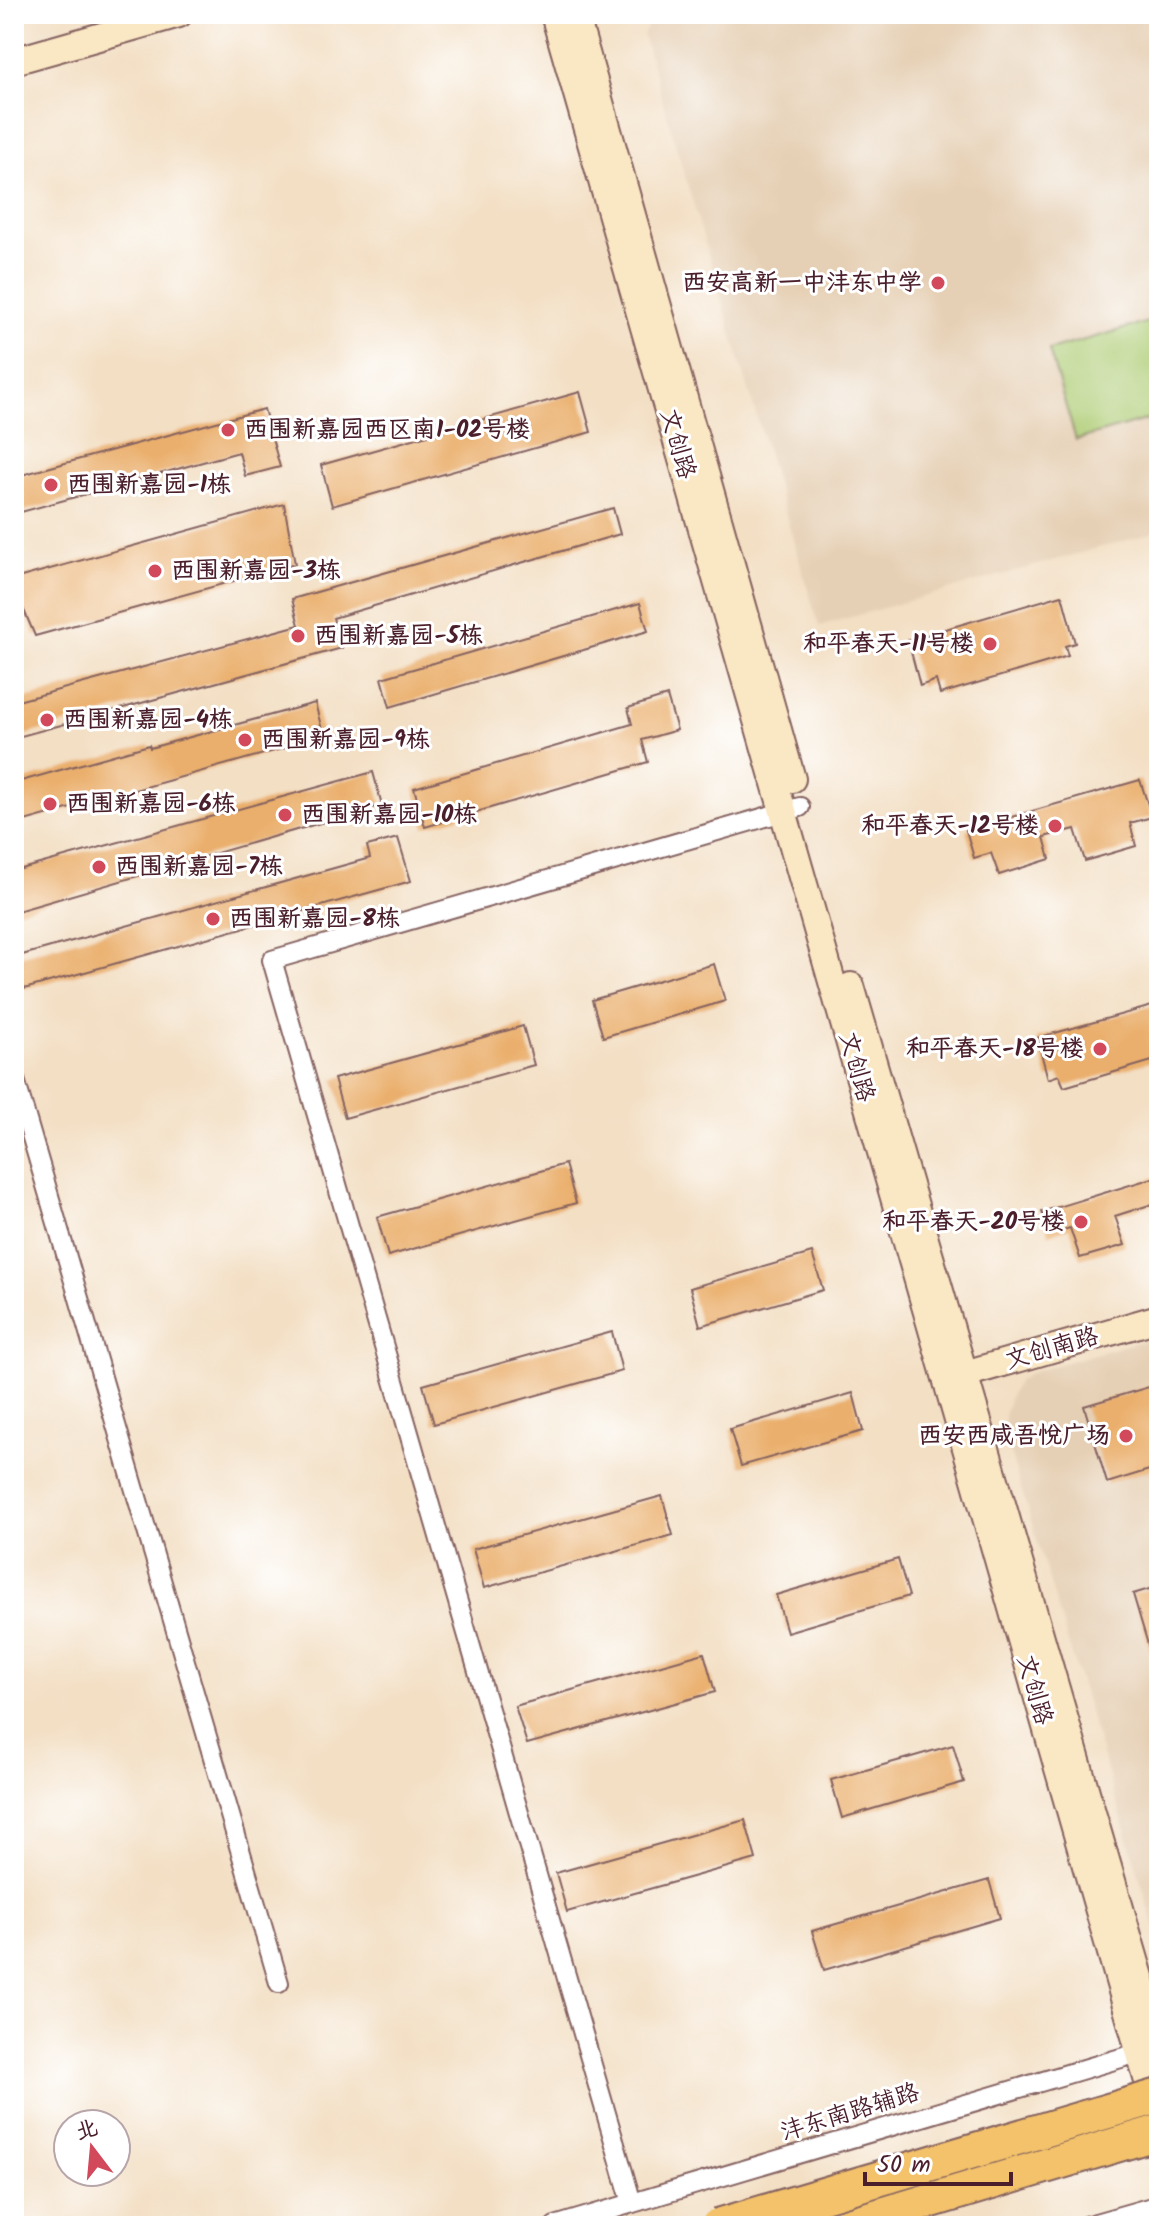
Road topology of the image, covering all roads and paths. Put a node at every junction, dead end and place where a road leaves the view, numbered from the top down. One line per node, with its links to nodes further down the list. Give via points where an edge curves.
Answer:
1 (179, 14): 4 (street)
2 (554, 14): 5 (street, 文创路)
3 (575, 14): 5 (street, 文创路)
4 (14, 61)
5 (791, 809): 8 (street, 文创路); 14 (street, via 272,960)
6 (14, 1076): 9 (street)
7 (1159, 1318): 8 (street, 文创南路)
8 (955, 1377): 10 (street, 文创路)
9 (279, 1983)
10 (1152, 2047): 12 (street, 文创路); 14 (street, 沣东南路辅路)
11 (1159, 2096): 17 (highway, bridge)
12 (1159, 2119)
13 (1159, 2132): 18 (highway, bridge)
14 (632, 2203): 16 (street, 沣东南路辅路)
15 (1159, 2205): 19 (street)
16 (555, 2226)
17 (718, 2226)
18 (845, 2226)
19 (1085, 2226)

